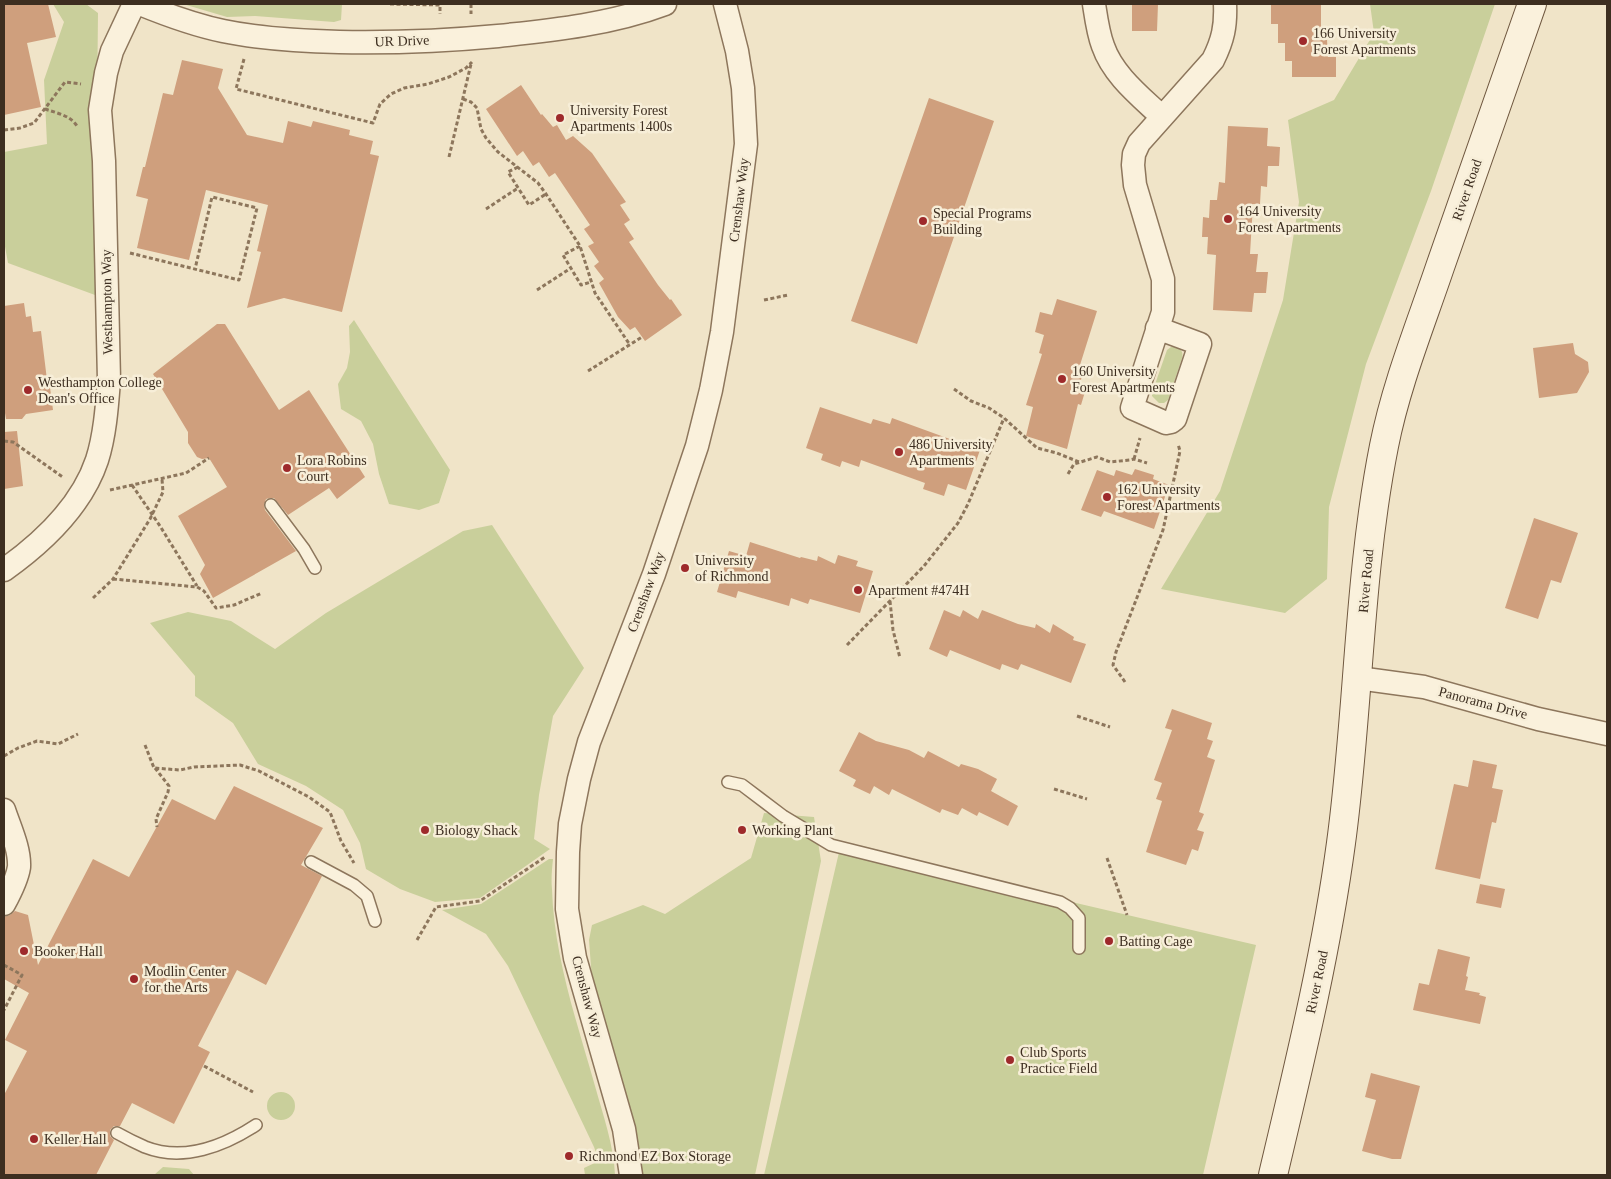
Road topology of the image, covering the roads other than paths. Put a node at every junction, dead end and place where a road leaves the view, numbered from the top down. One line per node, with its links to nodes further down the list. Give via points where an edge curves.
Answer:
1 (134, 4): 12 (street, Westhampton Way, via 112,51 100,110 109,380 103,435 88,481 63,516 38,544)
2 (140, 4): 3 (street, UR Drive, via 194,24 251,36 295,41 397,43 535,32 611,21)
3 (665, 4)
4 (725, 4): 23 (street, Crenshaw Way, via 743,88 746,144 722,332 697,446 654,574 589,742 570,824 567,909 575,958 624,1129)
5 (1094, 4): 8 (street, via 1103,45 1112,65)
6 (1225, 4): 8 (street, via 1226,23 1213,60)
7 (1532, 4): 13 (main road, River Road, via 1393,406 1373,508)
8 (1162, 117): 9 (street, via 1139,143 1133,165 1135,185 1163,279 1163,312)
9 (1157, 328)
10 (271, 505): 11 (lane)
11 (315, 568)
12 (4, 570)
13 (1358, 678): 14 (street, Panorama Drive, via 1424,687 1538,719); 24 (main road, River Road, via 1341,844 1323,955)
14 (1607, 734)
15 (728, 782): 20 (lane, via 742,785 783,816 831,845 1060,902 1079,918)
16 (4, 810): 18 (street, via 18,862 16,879)
17 (311, 862): 19 (lane, via 354,885 367,896)
18 (4, 904)
19 (374, 921)
20 (1079, 948)
21 (256, 1125): 22 (lane, via 241,1136 192,1152 169,1153 147,1148)
22 (117, 1134)
23 (631, 1175)
24 (1273, 1175)

